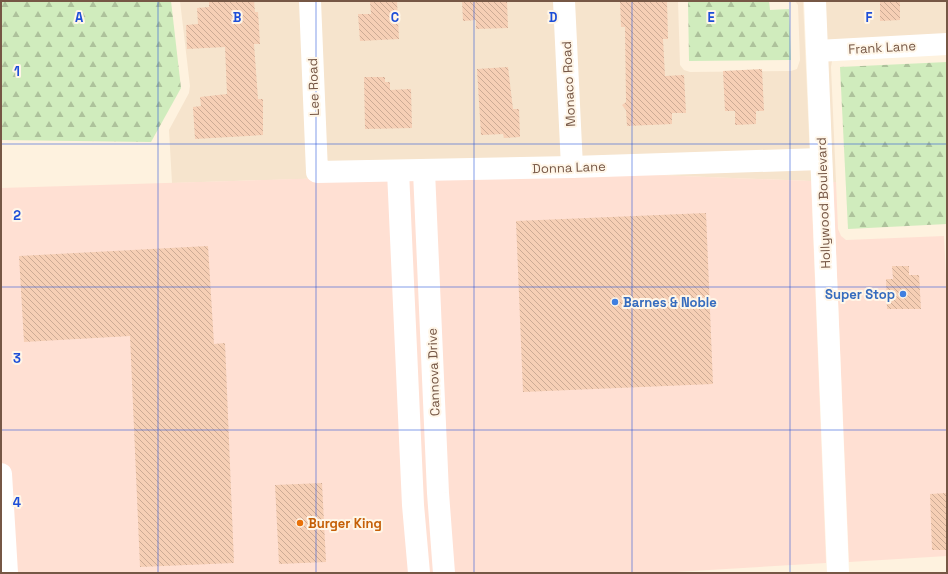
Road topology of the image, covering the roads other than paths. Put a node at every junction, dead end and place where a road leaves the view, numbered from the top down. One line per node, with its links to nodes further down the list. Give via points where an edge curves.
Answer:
1 (310, 1): 10 (street, Lee Road)
2 (564, 1): 7 (street, Monaco Road)
3 (815, 1): 5 (street, Hollywood Boulevard)
4 (947, 44): 5 (street, Frank Lane)
5 (817, 51): 6 (street, Hollywood Boulevard)
6 (821, 159): 7 (street, Donna Lane); 15 (street, Hollywood Boulevard)
7 (572, 167): 9 (street, Donna Lane)
8 (398, 171): 9 (street, Donna Lane); 10 (street, Donna Lane); 13 (street, Cannova Drive, via 413,505)
9 (424, 171): 14 (street, Cannova Drive, via 438,493)
10 (317, 172)
11 (1, 474): 12 (street)
12 (7, 573)
13 (419, 573)
14 (444, 573)
15 (838, 573)

